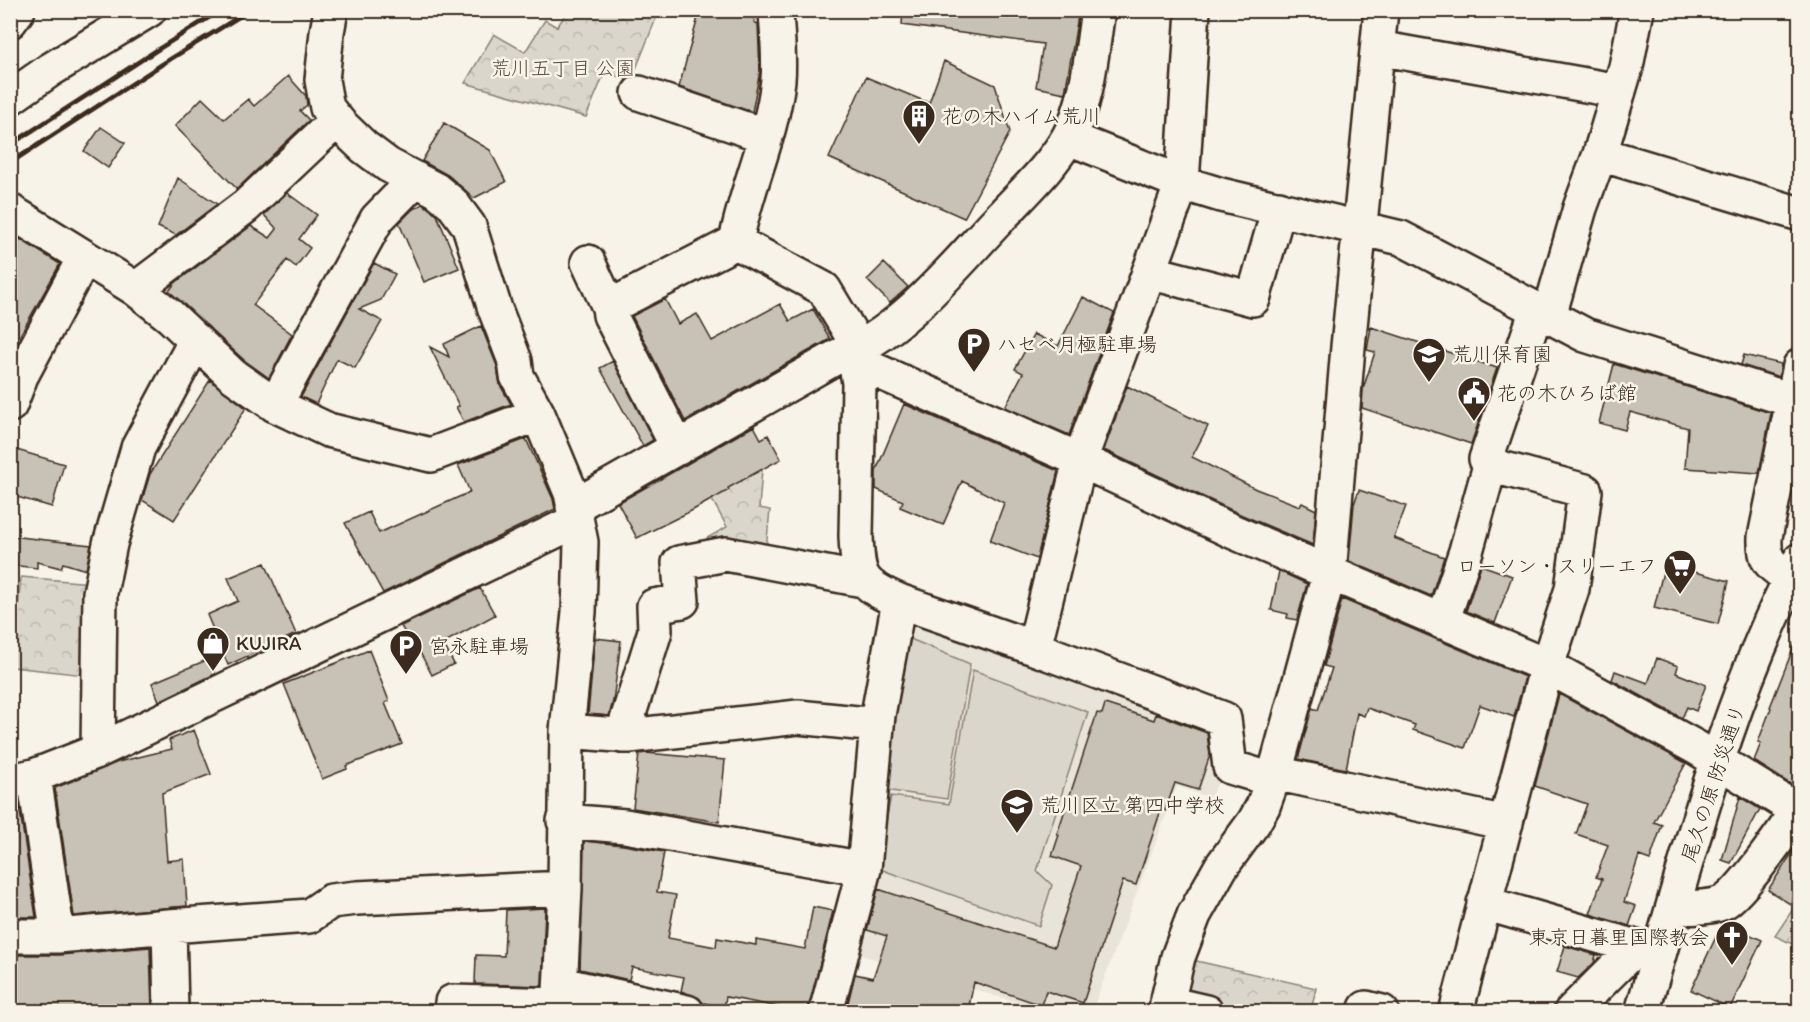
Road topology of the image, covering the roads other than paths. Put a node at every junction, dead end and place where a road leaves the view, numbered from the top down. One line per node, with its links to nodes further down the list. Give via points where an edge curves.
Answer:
1 (18, 10): 9 (street)
2 (148, 10): 13 (street)
3 (332, 10): 14 (street, via 322,80 327,108)
4 (776, 10): 15 (street, via 778,80)
5 (1098, 10): 16 (street, via 1086,93)
6 (1193, 10): 19 (street)
7 (1382, 10): 10 (street)
8 (1637, 10): 11 (street)
9 (10, 21)
10 (1378, 48): 11 (street); 23 (street)
11 (1619, 91): 17 (street)
12 (639, 93): 15 (street)
13 (10, 98)
14 (337, 120): 18 (street, via 388,165); 28 (street, via 246,206)
15 (766, 136): 24 (street)
16 (1069, 138): 19 (street); 32 (street, via 1043,172 916,306)
17 (1600, 153): 22 (street); 30 (street)
18 (416, 179): 36 (street, via 377,219); 37 (street, via 452,203 469,226 517,376)
19 (1182, 183): 20 (street); 27 (street)
20 (1279, 208): 23 (street); 27 (street, via 1253,299)
21 (10, 211): 25 (street)
22 (1800, 214)
23 (1360, 229): 30 (street, via 1401,238); 43 (street)
24 (736, 242): 29 (street); 32 (street, via 824,289 851,334)
25 (84, 258): 28 (street); 35 (street, via 21,376)
26 (588, 262): 29 (street)
27 (1149, 272): 39 (street)
28 (136, 289): 31 (street)
29 (609, 307): 38 (street)
30 (1543, 313): 34 (street, via 1586,335); 40 (street, via 1486,459)
31 (196, 340): 36 (street, via 232,375); 52 (street, via 138,448 110,544 100,593)
32 (854, 351): 38 (street, via 840,355); 39 (street, via 868,367); 44 (street, via 859,383 857,559)
33 (1800, 366): 34 (street)
34 (1794, 401): 42 (street, via 1764,553 1772,564)
35 (10, 405)
36 (275, 405): 37 (street, via 328,430 431,455)
37 (538, 414): 41 (street, via 571,493)
38 (678, 448): 41 (street)
39 (1080, 460): 43 (street); 47 (street)
40 (1491, 462): 46 (street); 48 (street, via 1586,491 1572,589)
41 (574, 514): 50 (street, via 581,542 579,612); 52 (street)
42 (1795, 569): 53 (street, 尾久の原 防災通り, via 1766,630)
43 (1329, 574): 46 (street); 54 (street)
44 (863, 580): 45 (street); 51 (street, via 726,554 679,563 682,601 654,606 655,631)
45 (899, 601): 47 (street); 49 (street)
46 (1442, 622): 48 (street)
47 (1034, 648): 54 (street, via 1224,719 1230,767)
48 (1547, 666): 53 (street); 58 (street)
49 (877, 725): 51 (street, via 798,717); 59 (street)
50 (567, 731): 51 (street); 57 (street)
51 (622, 736)
52 (98, 751): 55 (street)
53 (1717, 762): 56 (street); 62 (street, 尾久の原 防災通り)
54 (1274, 776): 58 (street); 68 (street, via 1254,822 1221,867 1194,915 1178,957)
55 (22, 778): 65 (street)
56 (1799, 810): 62 (street, via 1739,889 1724,902)
57 (564, 821): 59 (street, via 625,826); 60 (street)
58 (1506, 823): 61 (street)
59 (864, 869): 72 (street)
60 (565, 888): 63 (street, via 357,898 332,901 309,916); 67 (street)
61 (1485, 903): 66 (street); 76 (street)
62 (1673, 908): 66 (street, 尾久の原 防災通り)
63 (169, 926): 65 (street); 69 (street)
64 (10, 936): 65 (street)
65 (58, 936)
66 (1648, 949): 77 (street); 78 (street, 尾久の原 防災通り)
67 (560, 1000): 70 (street, via 452,1002); 71 (street)
68 (1166, 1007): 73 (street)
69 (171, 1011)
70 (452, 1011)
71 (687, 1011)
72 (826, 1011)
73 (1206, 1011)
74 (1365, 1011): 75 (street)
75 (1382, 1011)
76 (1456, 1011)
77 (1571, 1011)
78 (1642, 1011)

